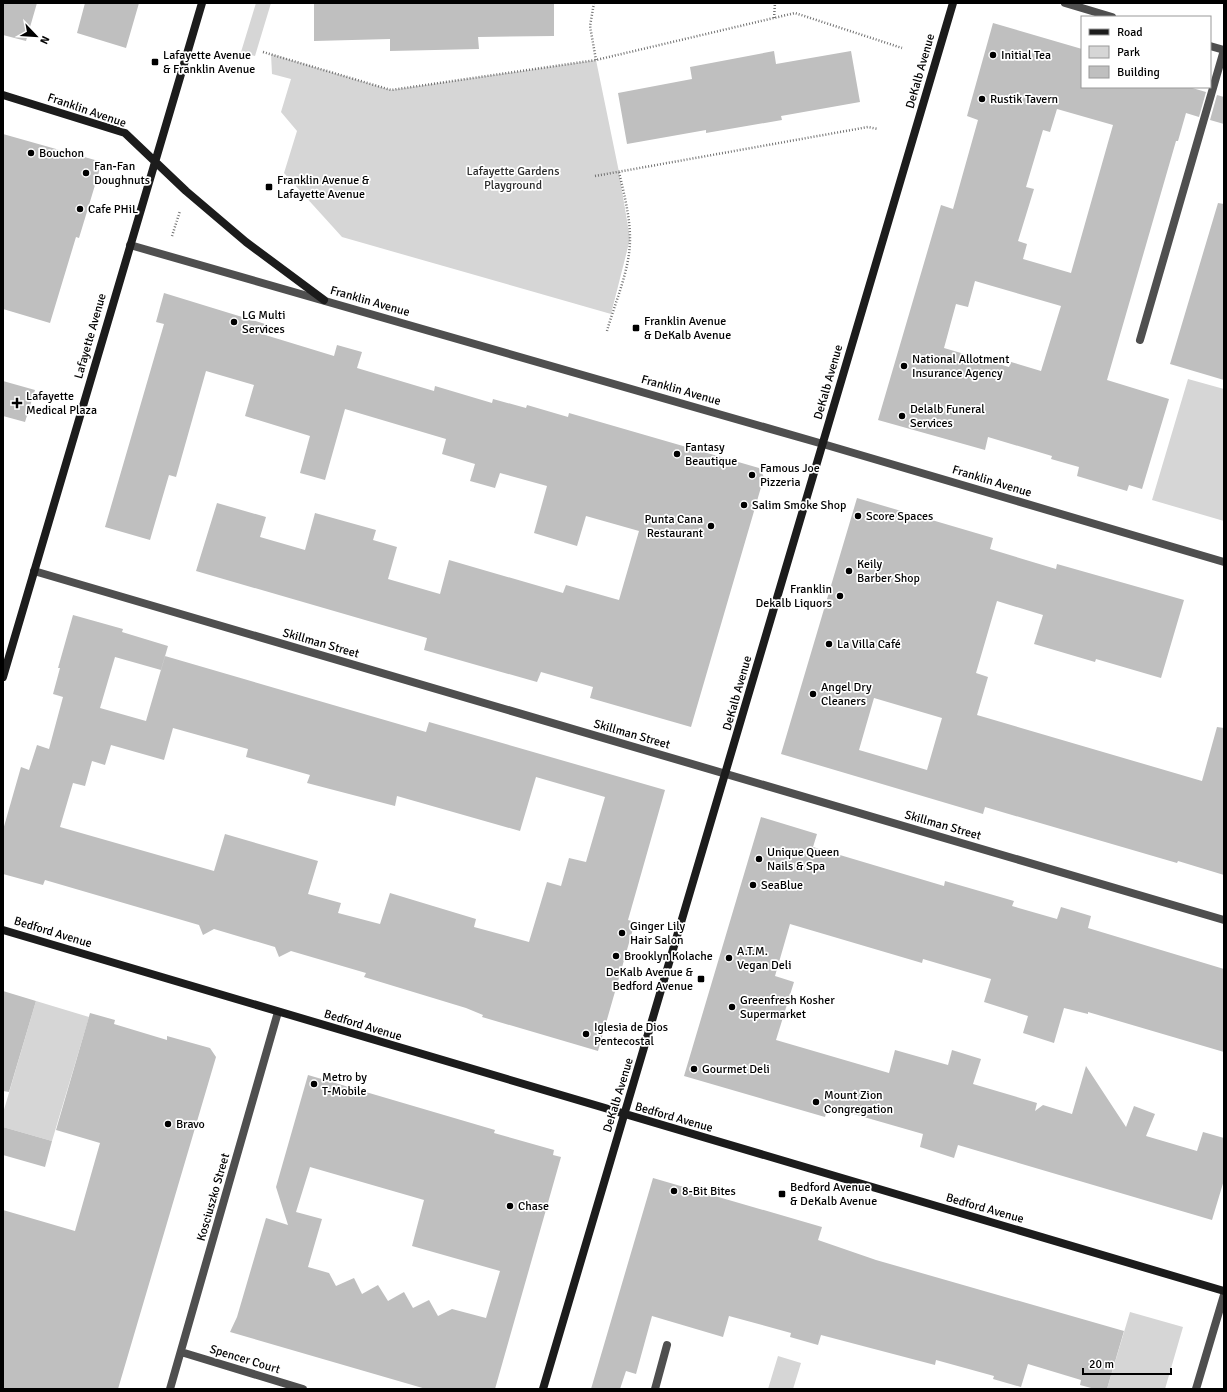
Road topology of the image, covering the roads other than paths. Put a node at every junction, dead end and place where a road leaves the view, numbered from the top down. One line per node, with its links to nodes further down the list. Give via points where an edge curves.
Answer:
1 (202, 3): 8 (main road, Lafayette Avenue)
2 (953, 3): 12 (main road, DeKalb Avenue)
3 (1064, 3): 4 (street)
4 (1109, 16)
5 (1211, 46): 6 (street)
6 (1224, 50): 11 (street)
7 (3, 95): 8 (main road, Franklin Avenue, via 125,133)
8 (156, 162): 9 (main road, Lafayette Avenue); 10 (main road, Franklin Avenue, via 186,192 246,242)
9 (130, 244): 10 (street, Franklin Avenue); 14 (main road, Lafayette Avenue)
10 (324, 300): 12 (street, Franklin Avenue)
11 (1140, 340)
12 (823, 444): 13 (street, Franklin Avenue); 16 (main road, DeKalb Avenue)
13 (1224, 562)
14 (34, 571): 15 (main road, Lafayette Avenue); 16 (street, Skillman Street)
15 (3, 677)
16 (726, 774): 17 (street, Skillman Street); 20 (main road, DeKalb Avenue)
17 (1224, 920)
18 (3, 930): 19 (main road, Bedford Avenue)
19 (278, 1012): 20 (main road, Bedford Avenue); 24 (street, Kosciuszko Street)
20 (625, 1115): 21 (main road, Bedford Avenue); 27 (main road, DeKalb Avenue)
21 (1224, 1291)
22 (1224, 1295): 29 (street)
23 (667, 1346): 28 (street)
24 (181, 1352): 25 (street, Kosciuszko Street); 26 (street, Spencer Court)
25 (170, 1389)
26 (303, 1389)
27 (543, 1389)
28 (654, 1389)
29 (1196, 1389)

